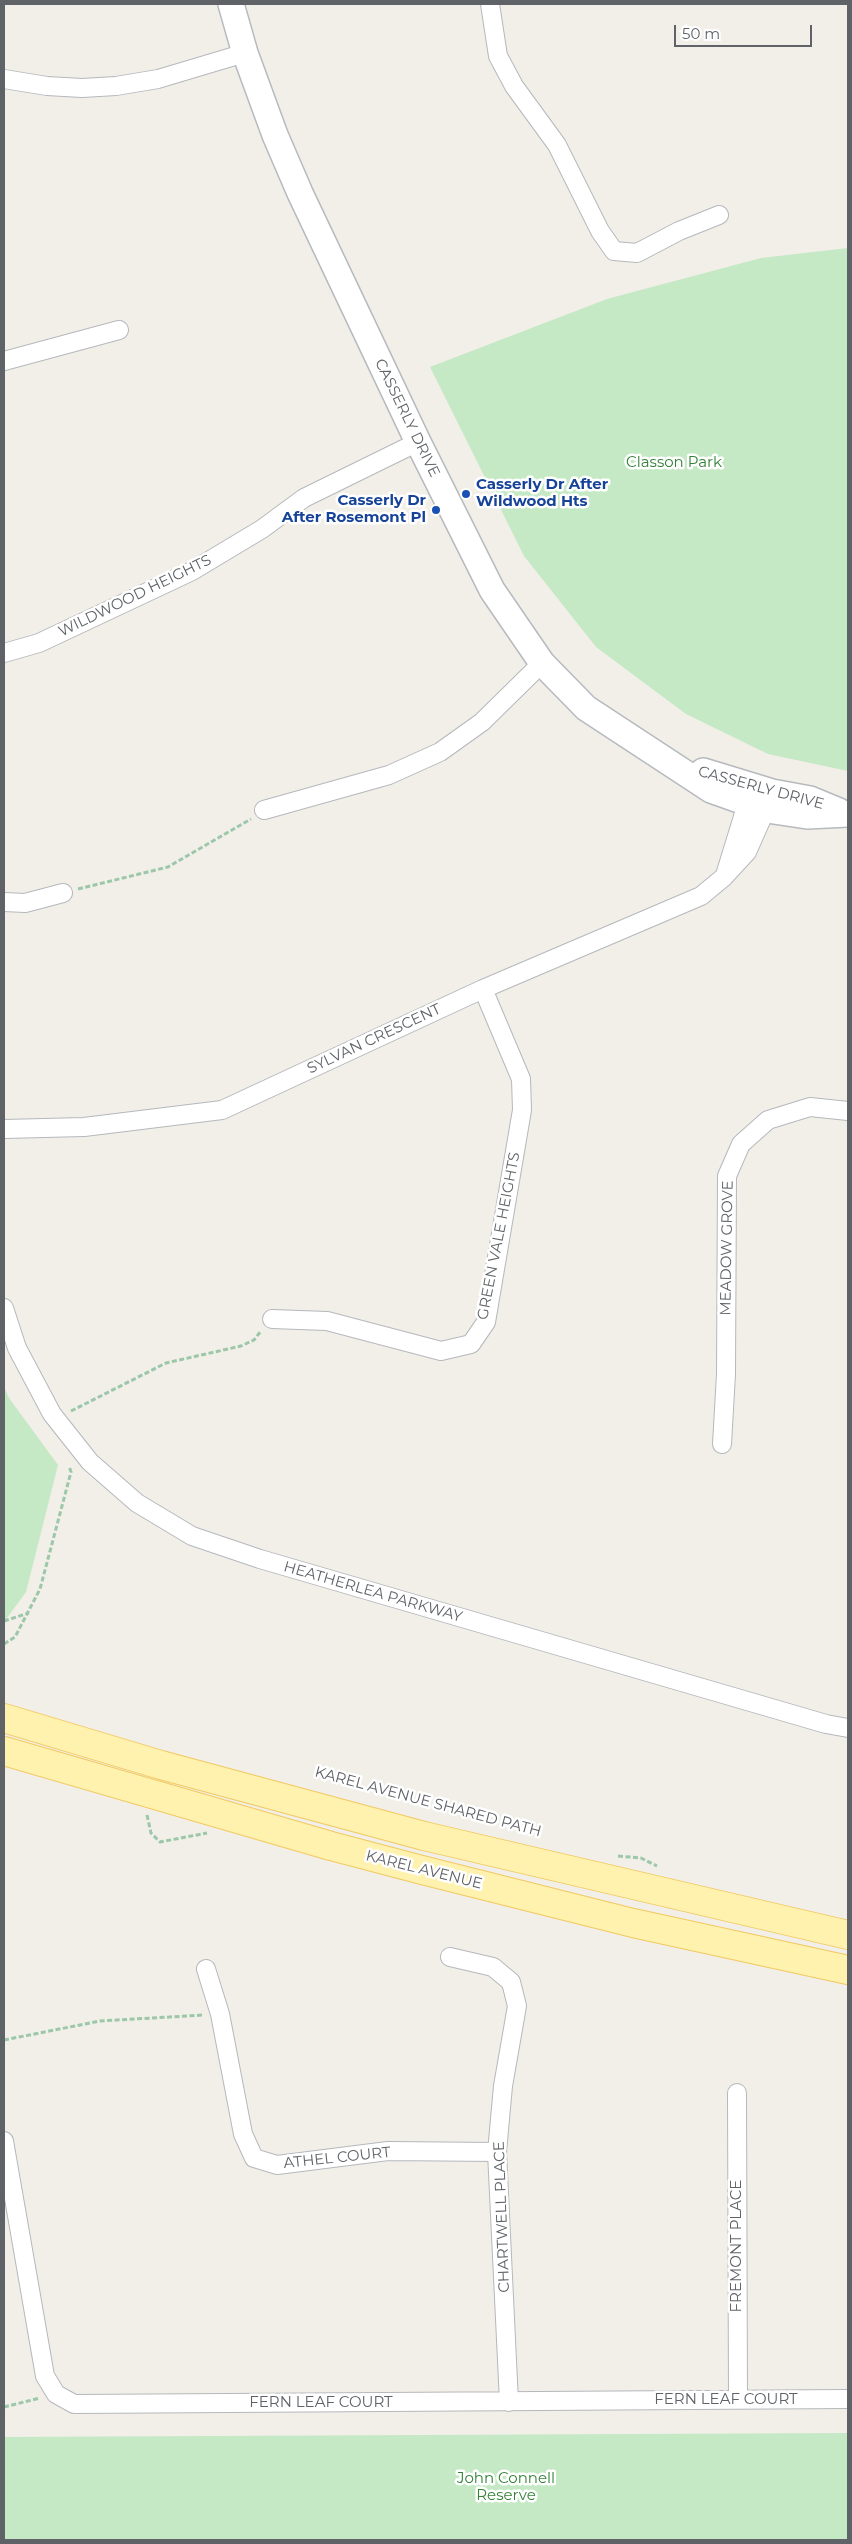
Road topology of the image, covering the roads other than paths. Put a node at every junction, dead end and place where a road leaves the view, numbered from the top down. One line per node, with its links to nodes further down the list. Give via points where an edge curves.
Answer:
1 (231, 4): 3 (street, CASSERLY DRIVE)
2 (490, 4): 5 (street, via 498,56 514,86 557,145 600,231 614,251 638,253 679,231)
3 (245, 53): 4 (street, via 158,79 116,86 47,86); 8 (street, CASSERLY DRIVE, via 300,193)
4 (4, 79)
5 (719, 215)
6 (119, 330): 7 (street)
7 (4, 361)
8 (418, 442): 9 (street, WILDWOOD HEIGHTS, via 304,498 262,529 192,571 39,643); 10 (street, CASSERLY DRIVE, via 492,590)
9 (4, 653)
10 (542, 663): 11 (street, CASSERLY DRIVE, via 586,708 676,768 713,772); 12 (street, via 482,722 440,752 389,775)
11 (760, 798): 13 (street, CASSERLY DRIVE, via 810,799); 16 (street, SYLVAN CRESCENT, via 747,852 701,896)
12 (264, 810)
13 (847, 814)
14 (63, 893): 15 (street, via 24,903)
15 (4, 902)
16 (483, 989): 18 (street, SYLVAN CRESCENT, via 222,1110 84,1127); 20 (street, GREEN VALE HEIGHTS, via 521,1079 522,1110 486,1322 471,1344 441,1351 327,1321)
17 (848, 1111): 21 (street, MEADOW GROVE, via 810,1107 768,1120 741,1144 727,1176 726,1374)
18 (4, 1129)
19 (4, 1308): 23 (street, HEATHERLEA PARKWAY, via 17,1348 55,1419 90,1462 137,1503 192,1536 269,1562)
20 (272, 1319)
21 (722, 1444)
22 (4, 1718): 25 (main road, via 160,1765 335,1812)
23 (848, 1728)
24 (4, 1751): 27 (main road, KAREL AVENUE, via 340,1849 633,1923)
25 (616, 1869): 26 (main road); 27 (main road, via 612,1889 615,1903 702,1924)
26 (848, 1935)
27 (731, 1944): 30 (main road, KAREL AVENUE)
28 (450, 1958): 33 (street, CHARTWELL PLACE, via 493,1967 512,1982 517,2006 503,2086)
29 (206, 1969): 33 (street, ATHEL COURT, via 220,2014 242,2134 254,2158 277,2165 388,2151)
30 (848, 1970)
31 (737, 2093): 34 (street, FREMONT PLACE)
32 (4, 2141): 36 (street, FERN LEAF COURT, via 45,2376 56,2394 74,2404)
33 (497, 2152): 36 (street, CHARTWELL PLACE)
34 (738, 2399): 35 (street, FERN LEAF COURT); 36 (street, FERN LEAF COURT)
35 (848, 2399)
36 (509, 2402)

